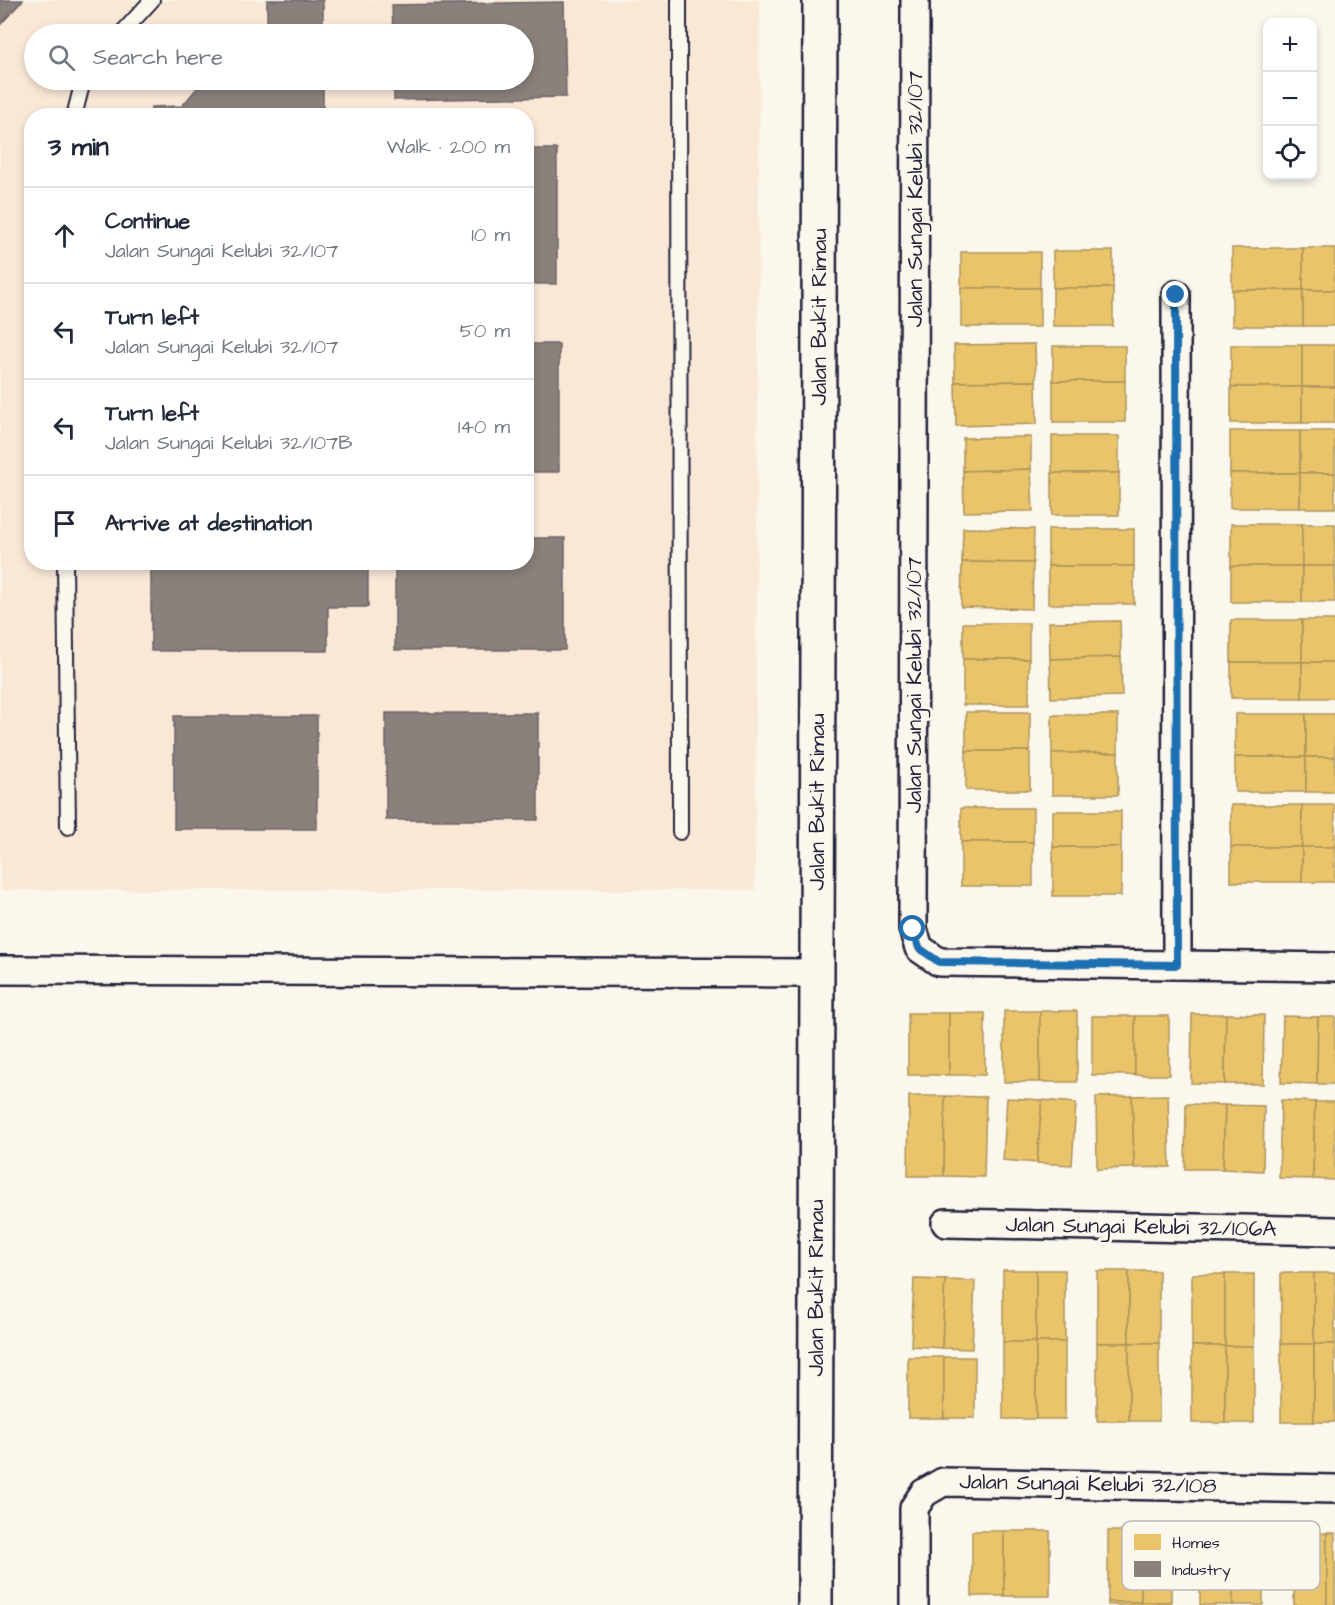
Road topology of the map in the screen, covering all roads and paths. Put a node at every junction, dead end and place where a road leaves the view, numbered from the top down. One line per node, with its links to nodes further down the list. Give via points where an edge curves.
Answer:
1 (152, 0): 5 (lane)
2 (679, 0): 11 (lane)
3 (820, 0): 15 (street, Jalan Bukit Rimau)
4 (915, 0): 12 (street, Jalan Sungai Kelubi 32/107, via 913,929 919,948 939,962)
5 (130, 24)
6 (81, 90): 7 (lane)
7 (76, 108)
8 (1176, 295): 12 (street)
9 (65, 570): 10 (lane)
10 (68, 826)
11 (680, 832)
12 (1177, 965): 13 (street, Jalan Sungai Kelubi 32/107)
13 (1335, 967)
14 (0, 970): 15 (street)
15 (816, 973): 19 (street, Jalan Bukit Rimau)
16 (946, 1223): 17 (street, Jalan Sungai Kelubi 32/106A)
17 (1335, 1231)
18 (1335, 1489): 20 (street, Jalan Sungai Kelubi 32/108, via 943,1482 924,1493 914,1508)
19 (815, 1605)
20 (914, 1605)

